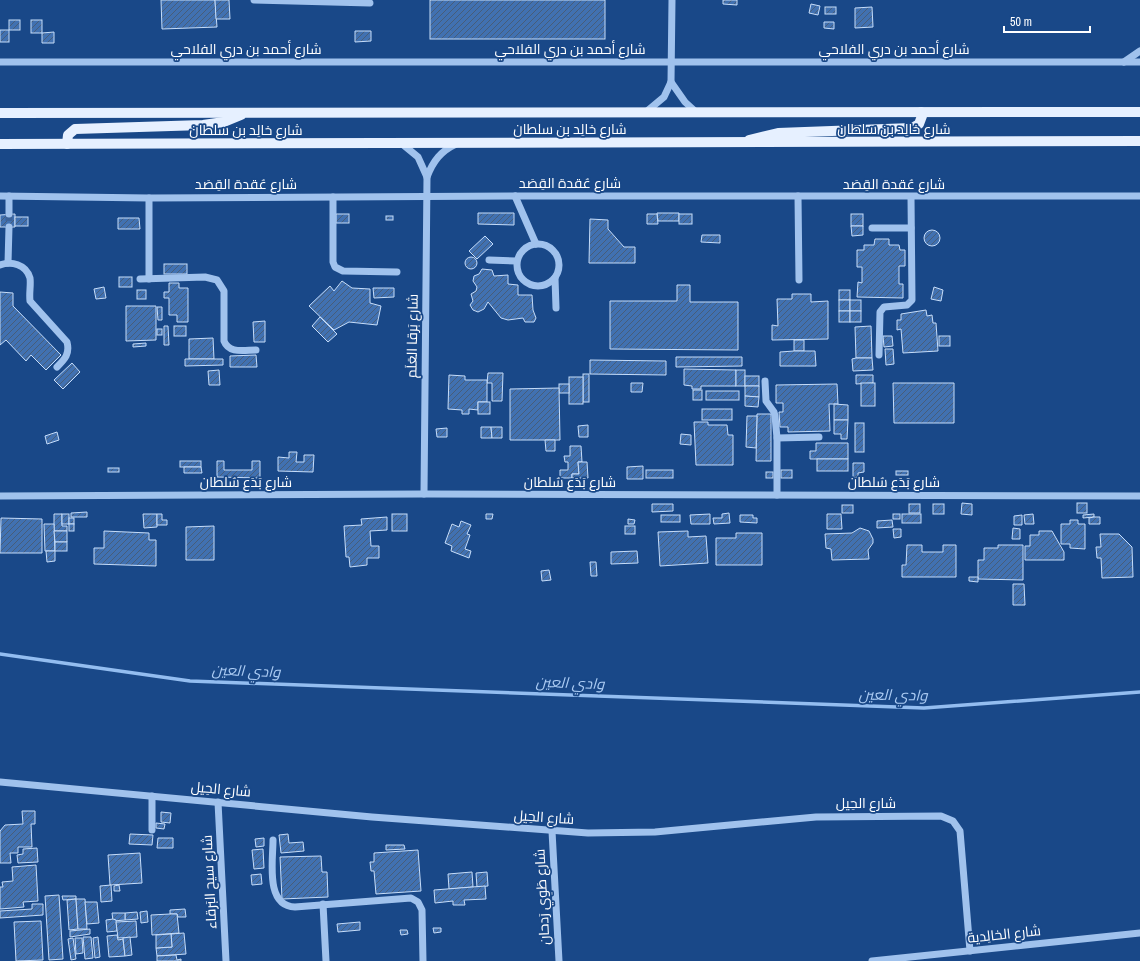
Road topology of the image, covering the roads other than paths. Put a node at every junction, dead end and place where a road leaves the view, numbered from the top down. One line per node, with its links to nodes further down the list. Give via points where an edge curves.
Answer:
1 (254, 0): 3 (street)
2 (672, 0): 6 (street)
3 (370, 3)
4 (1140, 51): 7 (street)
5 (0, 62): 6 (street, شارع أحمد بن دري الفلاحي)
6 (672, 62): 7 (street, شارع أحمد بن دري الفلاحي); 9 (street)
7 (1124, 62): 8 (street, شارع أحمد بن دري الفلاحي)
8 (1140, 62)
9 (671, 82): 10 (street, via 685,102); 15 (street, via 664,97)
10 (697, 112): 11 (main road, شارع خالِد بن سلطان); 15 (main road, شارع خالِد بن سلطان)
11 (920, 112): 12 (main road, شارع خالِد بن سلطان); 19 (main road, via 921,120 912,128 778,133)
12 (1140, 112)
13 (0, 113): 14 (main road, شارع خالِد بن سلطان)
14 (244, 113): 15 (main road, شارع خالِد بن سلطان); 21 (main road, via 214,124 75,129 68,135)
15 (645, 113)
16 (1140, 141): 19 (main road, شارع خالِد بن سلطان)
17 (401, 143): 18 (main road, شارع خالِد بن سلطان); 21 (main road, شارع خالِد بن سلطان); 22 (street, شارع بَرقا العَلَم, via 418,157)
18 (457, 143): 19 (main road, شارع خالِد بن سلطان); 22 (street, شارع بَرقا العَلَم, via 437,156)
19 (740, 143)
20 (0, 144): 21 (main road, شارع خالِد بن سلطان)
21 (67, 144)
22 (427, 177): 26 (street, شارع بَرقا العَلَم)
23 (0, 196): 24 (street, شارع عُقدة القِصَد)
24 (9, 196): 31 (street, شارع عُقدة القِصَد); 32 (street)
25 (333, 196): 26 (street, شارع عُقدة القِصَد); 31 (street, شارع عُقدة القِصَد); 41 (street, via 333,262 336,267 344,271)
26 (427, 196): 27 (street, شارع عُقدة القِصَد); 53 (street, شارع بَرقا العَلَم)
27 (514, 196): 28 (street, شارع عُقدة القِصَد); 36 (street)
28 (798, 196): 30 (street, شارع عُقدة القِصَد); 45 (street)
29 (1140, 196): 30 (street, شارع عُقدة القِصَد)
30 (911, 197): 35 (street)
31 (149, 198): 44 (street)
32 (9, 214)
33 (9, 227): 39 (street)
34 (872, 228): 35 (street)
35 (911, 228): 48 (street, via 912,300 907,305 881,309)
36 (536, 244): 38 (street, via 527,246 520,252); 42 (street, via 546,245 554,251 559,269)
37 (489, 260): 38 (street)
38 (516, 261): 42 (street, via 521,279 529,285 543,285)
39 (8, 263): 40 (street); 49 (street, via 17,264 24,269 29,276 30,300 67,342 69,349 66,357)
40 (0, 265)
41 (396, 272)
42 (555, 278): 46 (street)
43 (140, 279): 44 (street)
44 (149, 279): 47 (street, via 205,277 217,280 224,291 225,345 233,351)
45 (799, 280)
46 (556, 308)
47 (256, 350)
48 (879, 355)
49 (57, 367)
50 (765, 381): 52 (street, via 766,401 774,412)
51 (819, 437): 52 (street)
52 (777, 438): 54 (street)
53 (424, 494): 54 (street, شارع بَدَع سُلطان); 55 (street, شارع بَدَع سُلطان)
54 (777, 495): 56 (street, شارع بَدَع سُلطان)
55 (0, 496)
56 (1140, 496)
57 (0, 782): 58 (street, شارع الحِيل)
58 (152, 796): 59 (street, شارع الحِيل); 60 (street)
59 (218, 802): 61 (street, شارع الحِيل); 66 (street, شارع سيح البَرقاء)
60 (152, 830)
61 (552, 831): 65 (street, شارع الحِيل, via 632,834 816,817 948,817 958,826 961,839); 69 (street, شارع طَوِي رَدحان)
62 (273, 840): 63 (street, via 274,889 278,900 289,906)
63 (323, 904): 67 (street); 68 (street, via 407,897 415,899 422,910)
64 (1140, 933): 65 (street, شارع الخالِدية)
65 (970, 951): 70 (street, شارع الخالِدية)
66 (226, 961)
67 (326, 961)
68 (423, 961)
69 (559, 961)
70 (872, 961)

